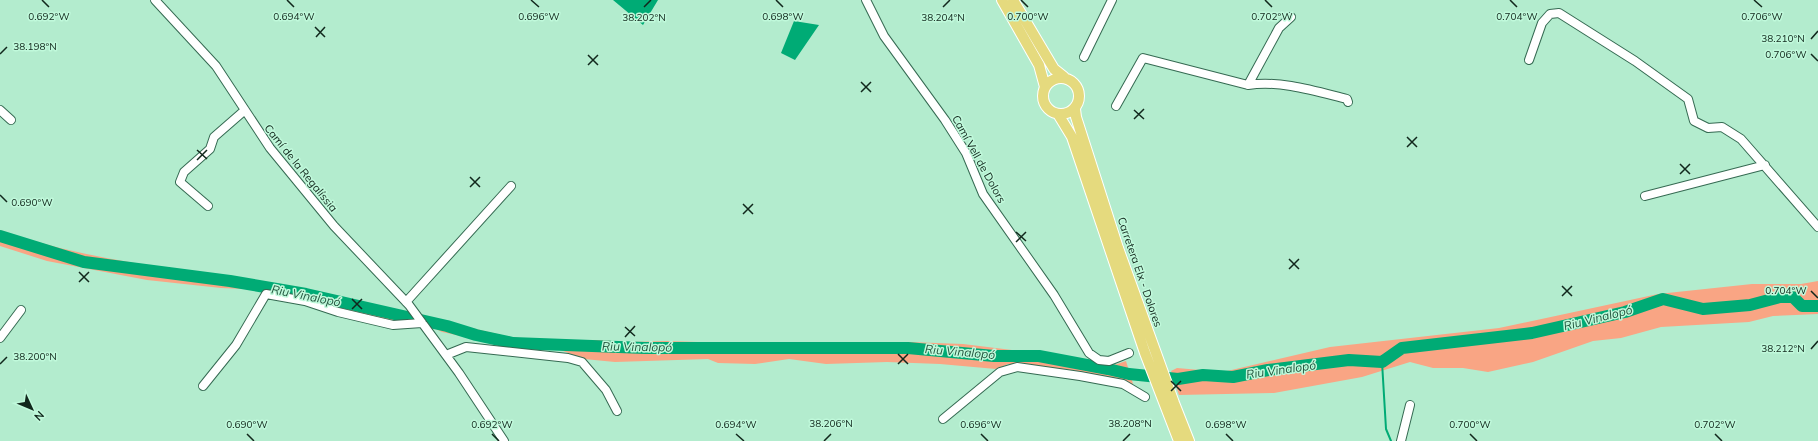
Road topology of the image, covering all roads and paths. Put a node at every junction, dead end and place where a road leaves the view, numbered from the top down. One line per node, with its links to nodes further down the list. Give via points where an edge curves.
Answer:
1 (155, 0): 16 (street, Camí de la Regalíssia, via 216,66)
2 (866, 0): 29 (street, Camí Vell de Dolors, via 884,36 946,120 966,153 983,194 1054,295 1089,353 1099,360 1109,361)
3 (1002, 0): 11 (main road, via 1039,65)
4 (1013, 0): 9 (main road, via 1054,69)
5 (1112, 0): 7 (street)
6 (1291, 17): 10 (street, via 1279,28)
7 (1084, 57)
8 (1529, 60): 19 (street, via 1542,24 1550,14 1559,13 1635,61 1688,99 1694,121 1708,128 1722,127 1741,139)
9 (1064, 77): 11 (main road, via 1051,80); 14 (main road, via 1075,83 1078,88 1080,98)
10 (1248, 85): 12 (street, via 1297,86 1347,99); 13 (street, via 1143,58)
11 (1045, 87): 17 (main road, via 1044,103 1052,112)
12 (1348, 102)
13 (1116, 106)
14 (1075, 109): 17 (main road); 28 (main road, Carretera Elx - Dolores)
15 (0, 110): 18 (street)
16 (244, 110): 22 (street, via 214,137 210,149 184,172 180,182); 24 (street, Camí de la Regalíssia, via 270,148 334,226)
17 (1058, 114): 28 (main road, Carretera Elx - Dolores, via 1072,137)
18 (11, 120)
19 (1765, 165): 21 (street); 23 (street)
20 (511, 186): 24 (street)
21 (1646, 196)
22 (208, 206)
23 (1818, 227)
24 (407, 303): 26 (street, Camí de la Regalíssia)
25 (21, 310): 27 (street)
26 (424, 324): 30 (street, Camí de la Regalíssia); 31 (street, via 393,326 305,301 266,294 236,345)
27 (0, 338)
28 (1150, 352): 33 (main road, Carretera Elx - Dolores)
29 (1129, 353)
30 (446, 355): 35 (street, via 466,347 568,358 582,362 606,390); 37 (street, Camí de la Regalíssia)
31 (203, 386)
32 (1145, 397): 36 (street, via 1123,384 1017,367 1000,372)
33 (1169, 405): 38 (main road, Carretera Elx - Dolores); 39 (main road, Carretera Elx - Dolores)
34 (1410, 405): 40 (street)
35 (616, 411)
36 (943, 418)
37 (504, 441)
38 (1179, 441)
39 (1189, 441)
40 (1401, 441)

